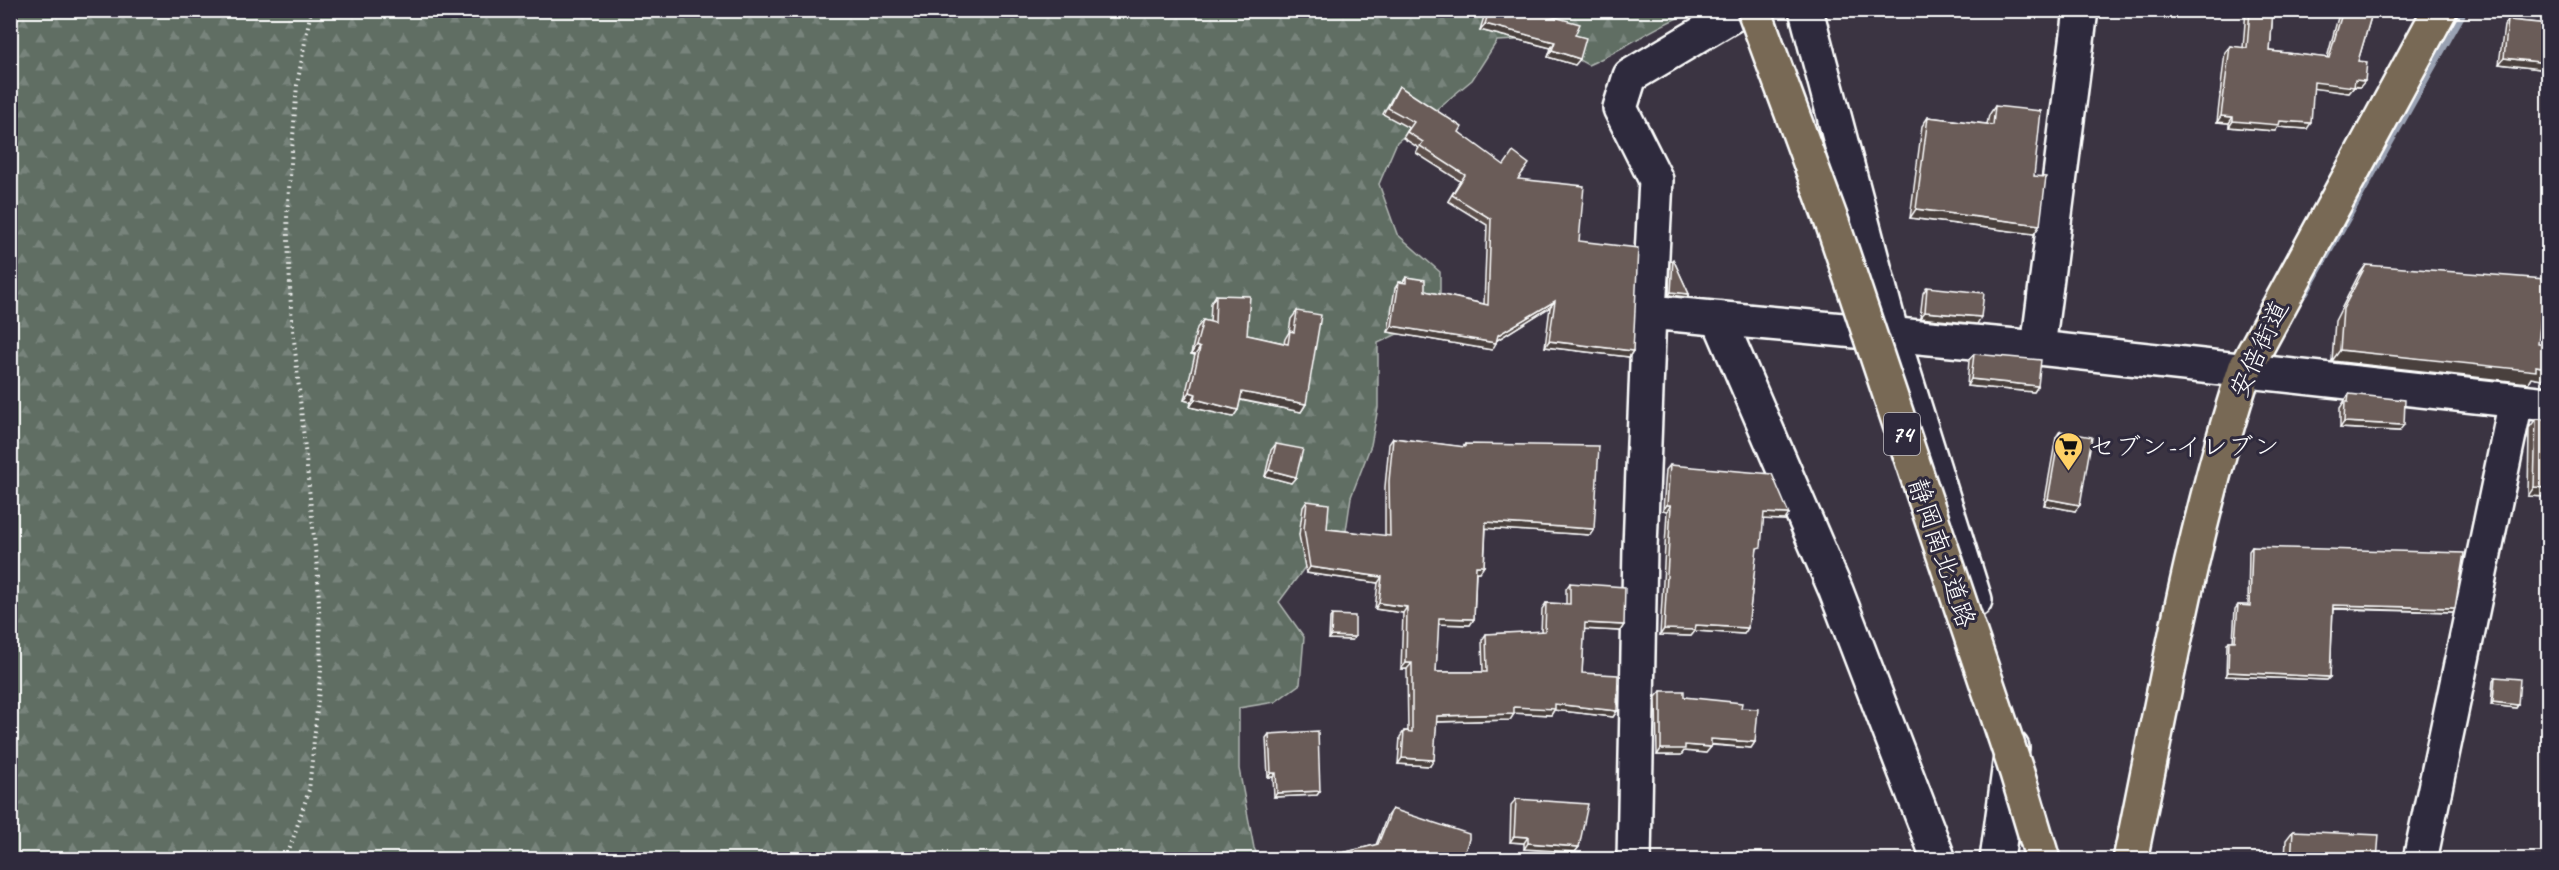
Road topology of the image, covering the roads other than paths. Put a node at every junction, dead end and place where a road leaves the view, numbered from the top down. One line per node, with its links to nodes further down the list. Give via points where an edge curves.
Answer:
1 (1739, 10): 6 (street, via 1630,76 1620,108 1656,180); 16 (main road, 静岡南北道路 / 74, via 1820,230 1994,755)
2 (1754, 10): 17 (main road, 静岡南北道路 / 74, bridge, via 1833,225)
3 (1806, 10): 8 (street)
4 (2081, 10): 9 (street)
5 (2440, 10): 10 (main road, 安倍街道)
6 (1649, 312): 7 (street); 13 (street)
7 (1719, 319): 8 (street); 14 (street, via 1836,591)
8 (1892, 335): 9 (street); 15 (street, via 2010,712 2013,737)
9 (2038, 348): 10 (street)
10 (2245, 369): 11 (street); 18 (main road, 安倍街道, via 2190,572)
11 (2516, 401): 12 (street); 19 (street)
12 (2548, 404)
13 (1634, 860)
14 (1939, 860)
15 (1997, 860)
16 (2025, 860)
17 (2043, 860)
18 (2130, 860)
19 (2420, 860)

